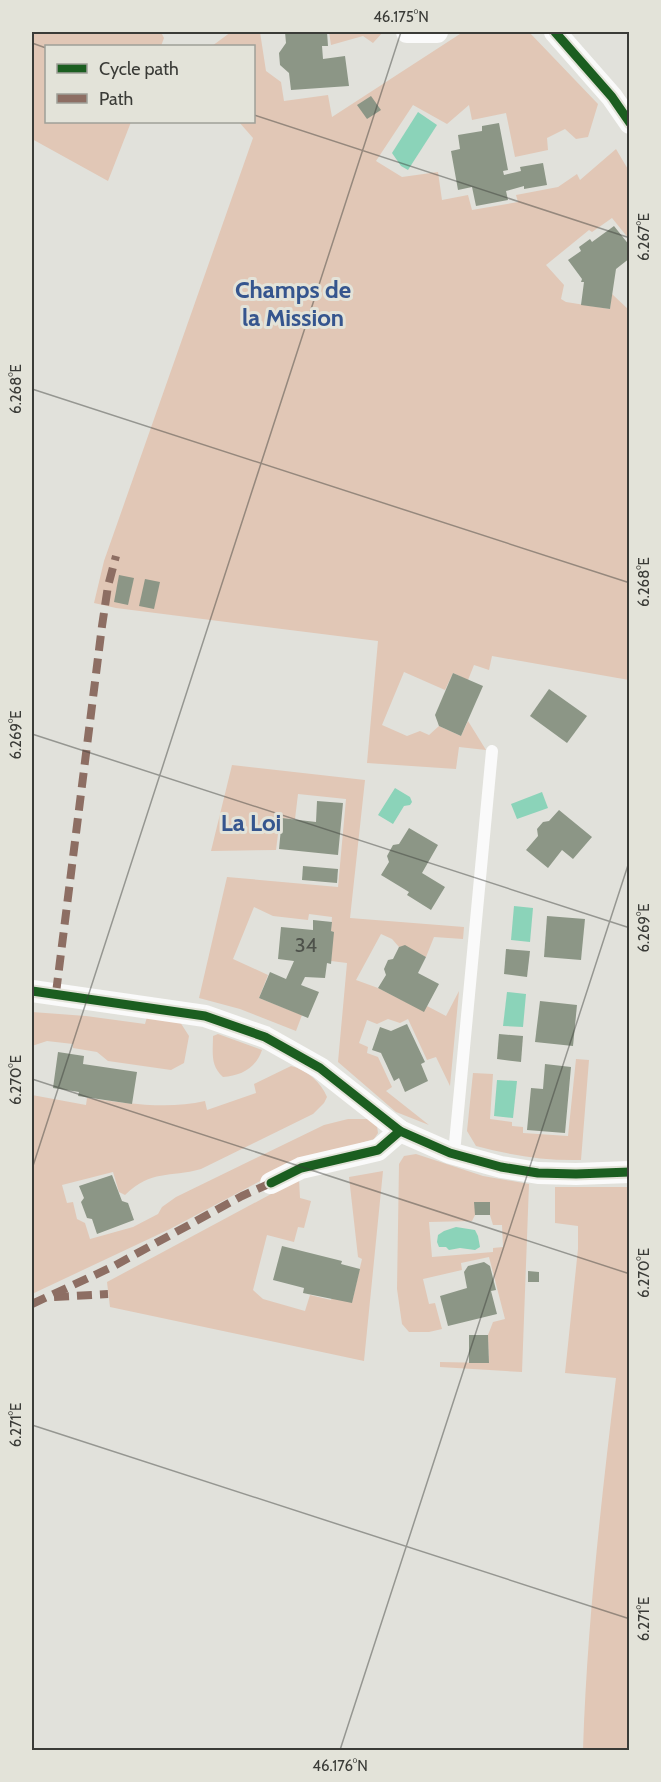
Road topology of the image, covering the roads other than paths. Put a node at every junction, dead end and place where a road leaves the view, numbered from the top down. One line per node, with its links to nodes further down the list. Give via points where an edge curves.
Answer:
1 (407, 32): 2 (street)
2 (437, 32)
3 (555, 32): 4 (street)
4 (630, 123)
5 (492, 751): 8 (lane, via 455,1143)
6 (32, 991): 7 (street, via 205,1016 246,1030 320,1068)
7 (400, 1131): 8 (street); 10 (street, via 378,1150 301,1168)
8 (450, 1153): 9 (street, via 538,1173)
9 (630, 1172)
10 (271, 1183)

